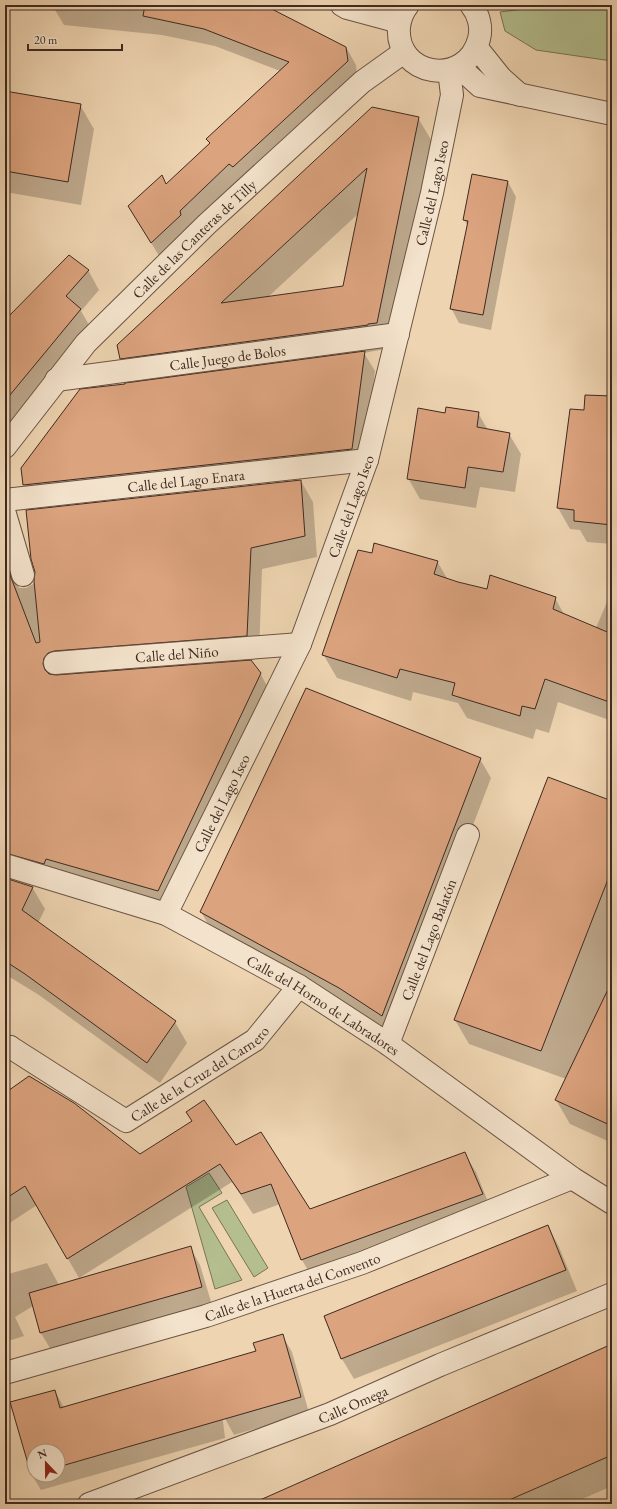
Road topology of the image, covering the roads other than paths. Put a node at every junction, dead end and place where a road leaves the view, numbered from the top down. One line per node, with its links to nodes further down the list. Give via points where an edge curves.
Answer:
1 (342, 5): 3 (street, via 347,8)
2 (473, 6): 4 (street, via 481,34)
3 (404, 13): 5 (street, via 398,32)
4 (477, 48): 6 (street, via 469,59); 7 (street, via 501,78)
5 (404, 52): 6 (street, via 424,69); 10 (street, Calle de las Canteras de Tilly, via 362,82 206,224 86,342)
6 (454, 69): 7 (street, via 480,86); 9 (street, Calle del Lago Iseo, via 452,95 432,193)
7 (520, 95): 8 (street)
8 (612, 114)
9 (398, 334): 10 (street, Calle Juego de Bolos); 12 (street, Calle del Lago Iseo)
10 (56, 380): 11 (street, Calle de las Canteras de Tilly)
11 (5, 446)
12 (367, 460): 13 (street, Calle del Lago Enara); 16 (street, Calle del Lago Iseo)
13 (5, 500)
14 (5, 514): 15 (street)
15 (23, 575)
16 (300, 644): 17 (street, Calle del Niño); 20 (street, Calle del Lago Iseo)
17 (55, 663)
18 (468, 835): 22 (street, Calle del Lago Balatón)
19 (5, 865): 20 (street, Calle del Horno de Labradores)
20 (166, 914): 21 (street, Calle del Horno de Labradores)
21 (299, 986): 22 (street, Calle del Horno de Labradores); 23 (street, Calle de la Cruz del Carnero, via 255,1040 126,1121)
22 (388, 1044): 24 (street, Calle del Horno de Labradores)
23 (8, 1048)
24 (572, 1178): 25 (street, Calle del Horno de Labradores); 27 (street, Calle de la Huerta del Convento, via 354,1266 206,1316)
25 (612, 1203)
26 (612, 1294): 28 (street, Calle Omega, via 440,1365 330,1414)
27 (5, 1373)
28 (89, 1504)

